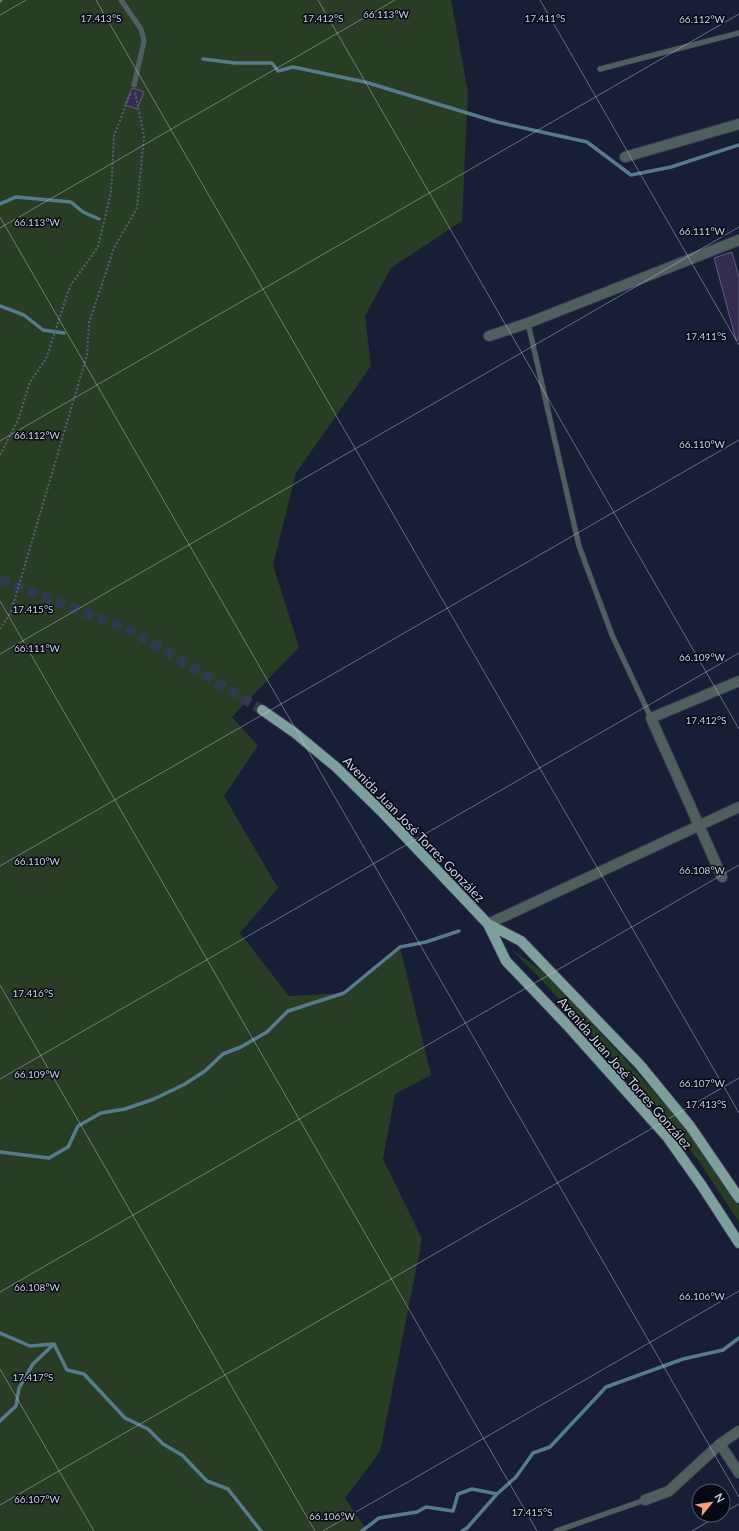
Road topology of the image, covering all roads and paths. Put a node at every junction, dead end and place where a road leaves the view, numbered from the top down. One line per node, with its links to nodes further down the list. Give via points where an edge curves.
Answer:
1 (121, 0): 4 (lane, via 141,29 144,41)
2 (739, 33): 3 (lane)
3 (600, 68)
4 (134, 85): 10 (path, via 114,136 111,192 98,247 70,286 46,359 30,382 18,420); 11 (path, via 144,136 137,208 114,248 89,323 87,355 11,612)
5 (739, 124): 6 (street)
6 (625, 157)
7 (739, 240): 8 (street)
8 (528, 323): 9 (street); 14 (lane, via 579,546 612,635)
9 (489, 336)
10 (0, 455)
11 (0, 629)
12 (739, 681): 14 (street)
13 (262, 710): 18 (main road, Avenida Juan José Torres González, via 336,767 384,813)
14 (651, 718): 16 (street)
15 (739, 807): 16 (street)
16 (699, 826): 17 (street); 18 (street)
17 (722, 877)
18 (488, 924): 19 (main road, Avenida Juan José Torres González, via 521,941 640,1065 690,1126); 20 (main road, Avenida Juan José Torres González, via 506,961 668,1138)
19 (739, 1198)
20 (739, 1243)
21 (739, 1431): 22 (street)
22 (720, 1444): 23 (street); 24 (street, via 669,1491)
23 (739, 1473)
24 (645, 1500): 25 (lane)
25 (556, 1531)

